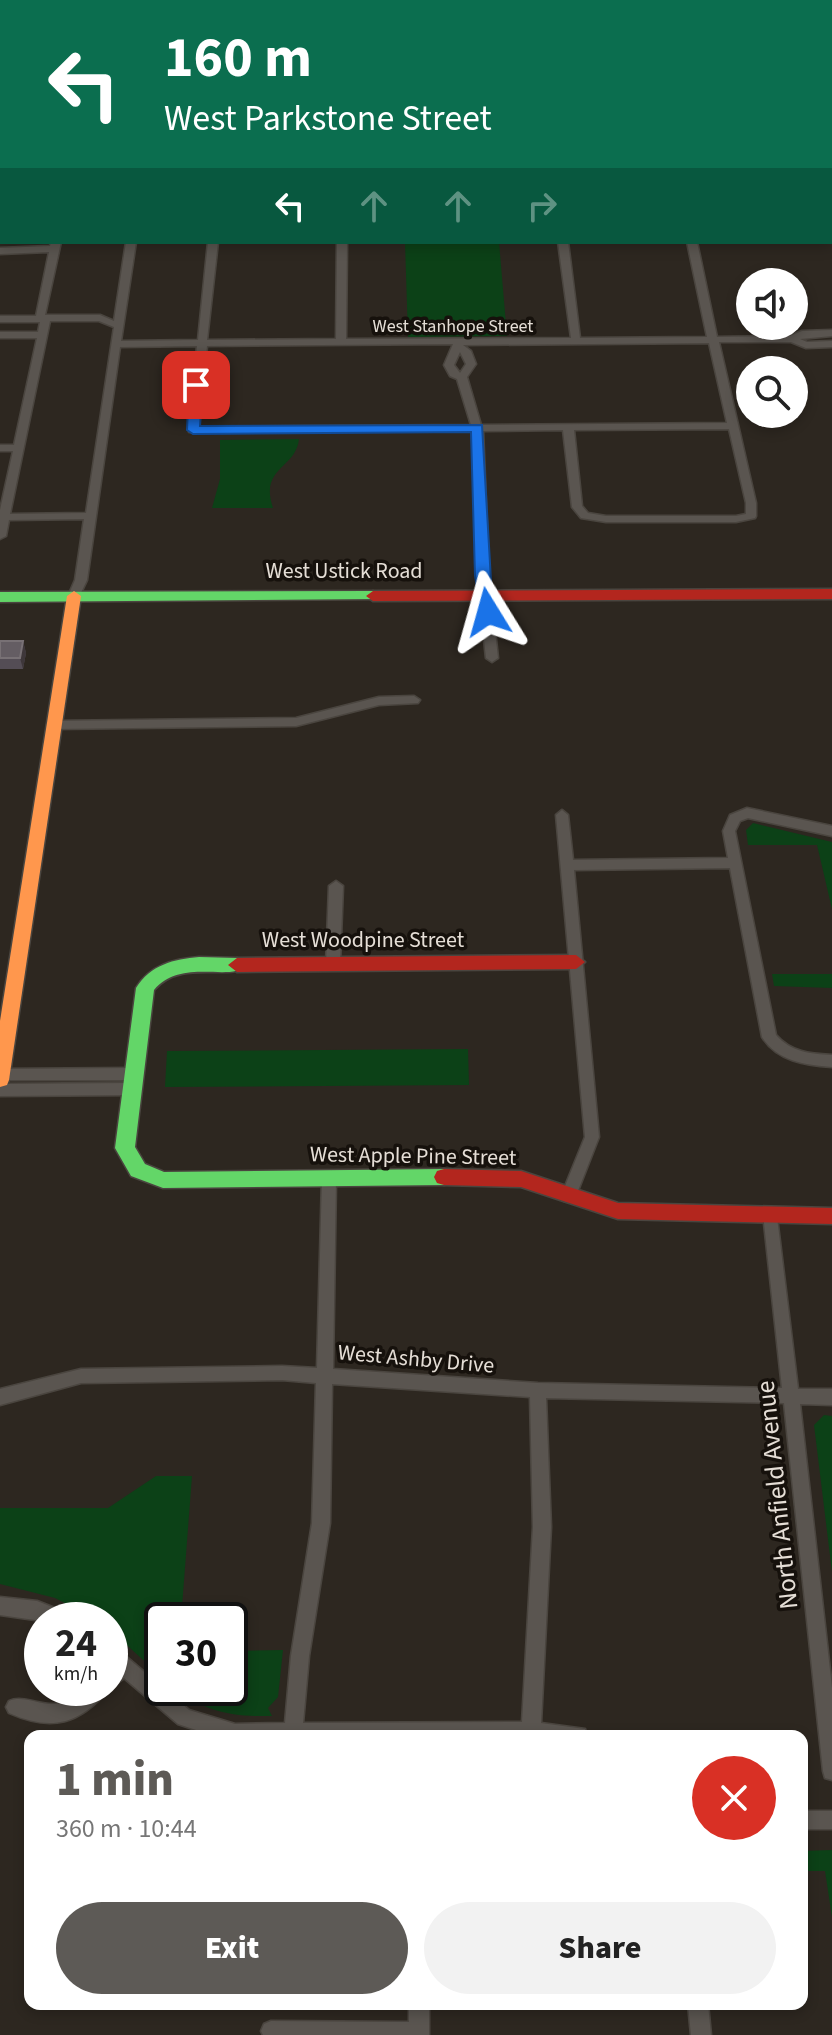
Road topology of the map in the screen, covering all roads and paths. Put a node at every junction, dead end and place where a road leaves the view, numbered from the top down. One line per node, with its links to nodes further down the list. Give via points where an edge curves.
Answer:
1 (131, 244): 10 (street)
2 (213, 244): 21 (street)
3 (342, 244): 19 (street)
4 (563, 244): 18 (street)
5 (692, 244): 15 (street)
6 (55, 245): 7 (street); 8 (street)
7 (0, 251)
8 (43, 318): 9 (street); 10 (street, via 100,318); 14 (street)
9 (0, 319)
10 (116, 325): 20 (street)
11 (832, 333): 12 (street, West Stanhope Street)
12 (808, 334)
13 (0, 335): 14 (street)
14 (43, 335): 29 (street)
15 (711, 340): 16 (street, West Stanhope Street); 18 (street, West Stanhope Street); 25 (street)
16 (736, 340)
17 (794, 340): 23 (street, West Stanhope Street)
18 (576, 341): 22 (street, West Stanhope Street)
19 (341, 343): 21 (street, West Stanhope Street); 22 (street, West Stanhope Street)
20 (115, 344): 21 (street, West Stanhope Street); 30 (street)
21 (202, 344): 27 (street, via 193,430)
22 (459, 344): 24 (street, via 471,364); 24 (street, via 449,365)
23 (832, 344)
24 (462, 377): 27 (street)
25 (734, 426): 26 (street); 26 (street, via 751,516 663,519 585,516 577,507)
26 (568, 427): 27 (street)
27 (477, 428): 34 (street)
28 (0, 448): 29 (street)
29 (20, 448): 31 (street)
30 (91, 516): 31 (street); 35 (street)
31 (6, 517): 32 (street)
32 (1, 536)
33 (832, 594): 34 (street, West Ustick Road)
34 (487, 595): 35 (street, West Ustick Road); 37 (street)
35 (74, 596): 36 (street, West Ustick Road); 39 (street)
36 (0, 597)
37 (492, 658)
38 (414, 700): 39 (street, via 379,701 296,722)
39 (53, 725): 48 (street)
40 (562, 815): 43 (street)
41 (832, 831): 42 (street, via 760,814 735,818 729,831)
42 (734, 863): 43 (street); 47 (street, via 766,1029 776,1046 807,1060)
43 (567, 865): 45 (street)
44 (336, 886): 46 (street)
45 (576, 962): 46 (street, West Woodpine Street); 52 (street, via 592,1137)
46 (333, 964): 49 (street, West Woodpine Street, via 177,965 153,975 142,994)
47 (832, 1061)
48 (0, 1077): 49 (street)
49 (133, 1081): 50 (street); 51 (street, West Apple Pine Street, via 125,1148 135,1169 163,1180)
50 (0, 1090)
51 (329, 1179): 52 (street, West Apple Pine Street, via 500,1177); 55 (street)
52 (569, 1196): 53 (street, West Apple Pine Street, via 618,1211)
53 (771, 1214): 54 (street, West Apple Pine Street); 57 (street, North Anfield Avenue)
54 (832, 1216)
55 (325, 1373): 56 (street, West Ashby Drive); 58 (street, West Ashby Drive, via 81,1376); 66 (street, via 321,1523)
56 (538, 1390): 57 (street, West Ashby Drive); 67 (street, via 542,1527)
57 (794, 1396): 59 (street, West Ashby Drive); 68 (street, North Anfield Avenue)
58 (0, 1397)
59 (832, 1397)
60 (0, 1606): 61 (street)
61 (24, 1609)
62 (128, 1676): 65 (street, via 184,1718)
63 (81, 1706): 64 (street, via 65,1714)
64 (15, 1707)
65 (219, 1730)
66 (293, 1730)
67 (531, 1730)
68 (832, 1771)
69 (808, 1820): 70 (street)
70 (832, 1820)
71 (419, 2010): 74 (street)
72 (699, 2010): 75 (street)
73 (271, 2031): 74 (street)
74 (419, 2034)
75 (701, 2035)

